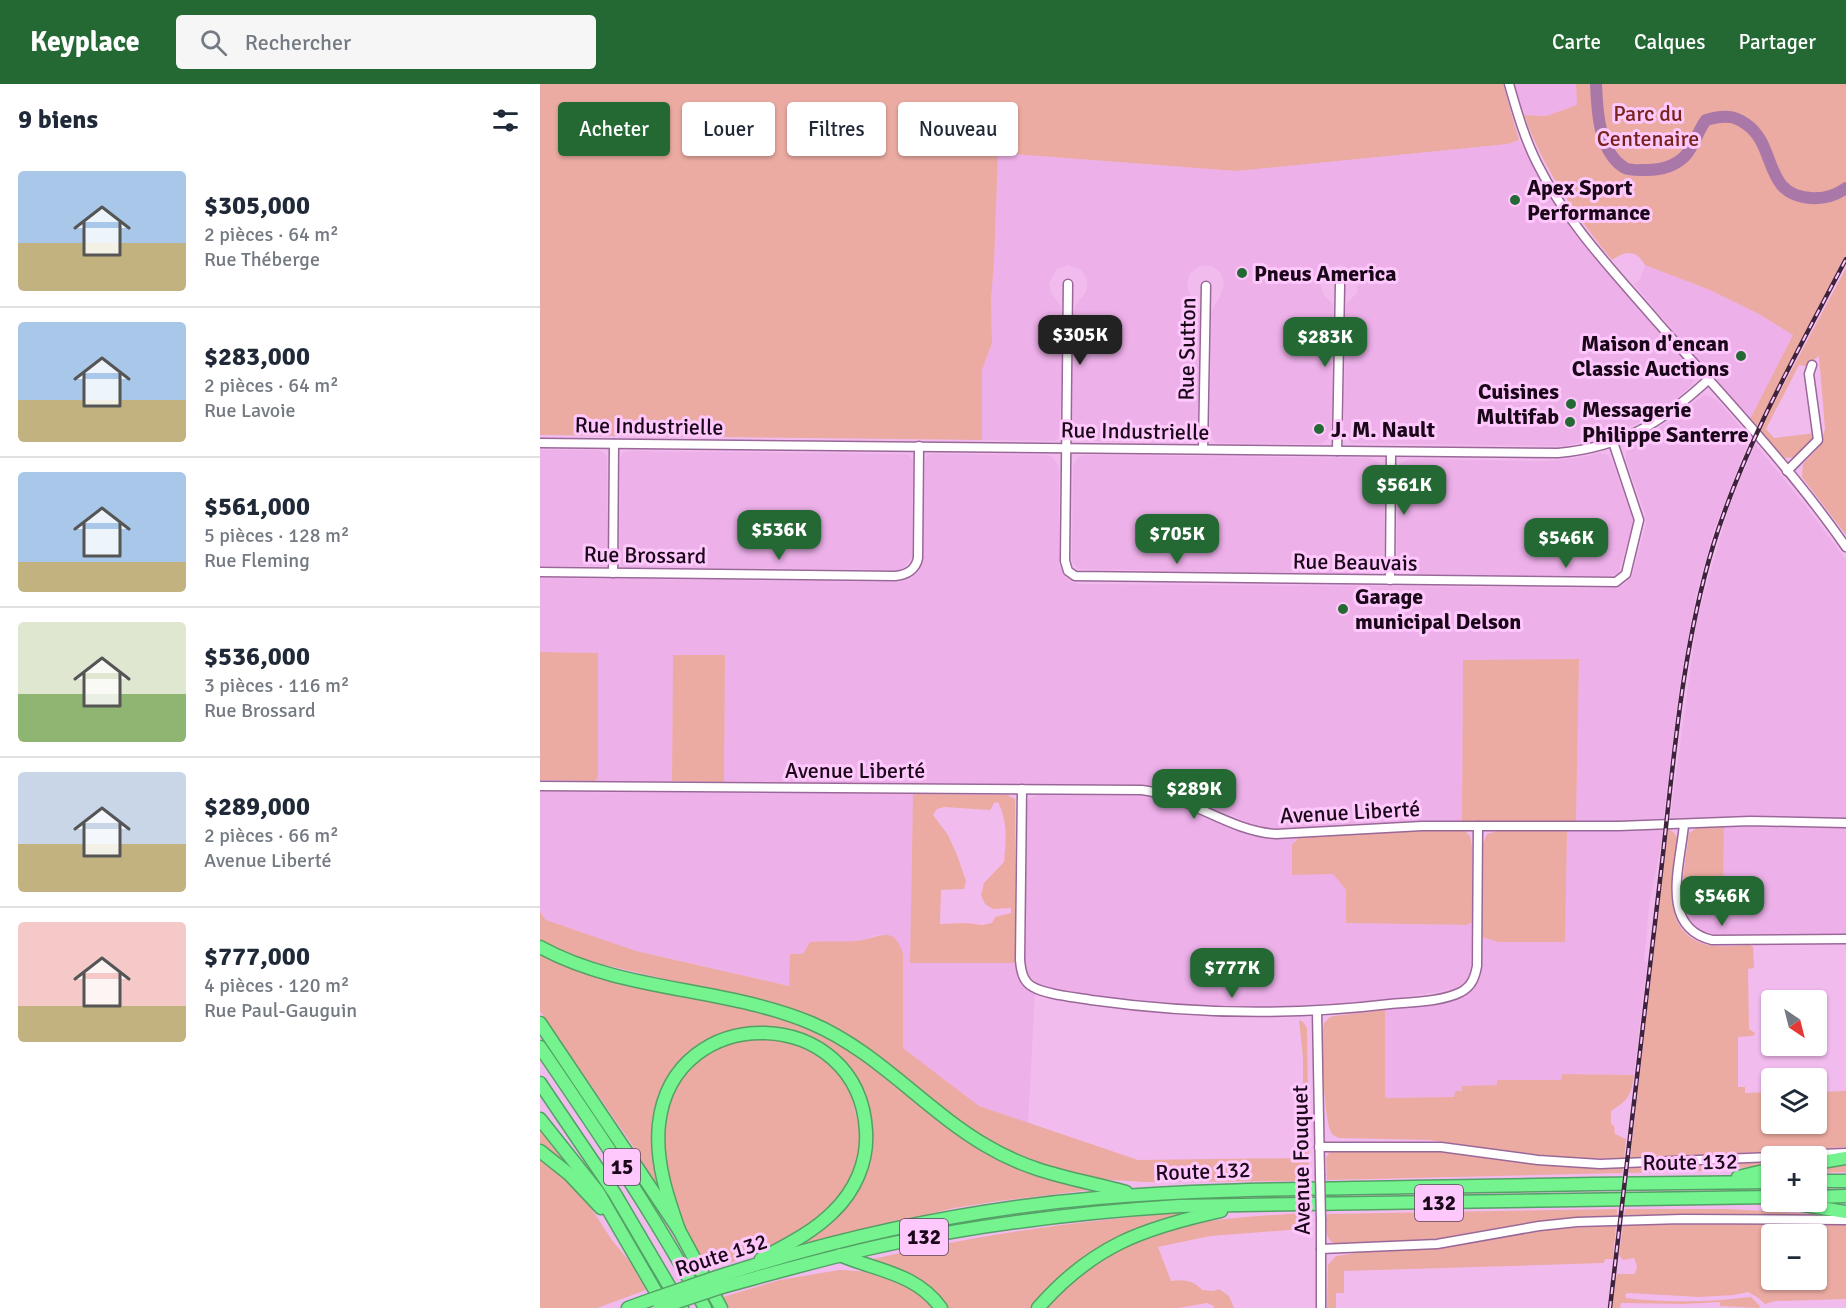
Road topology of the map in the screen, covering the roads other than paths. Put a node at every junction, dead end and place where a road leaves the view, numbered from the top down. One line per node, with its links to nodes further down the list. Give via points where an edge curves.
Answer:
1 (1509, 84): 6 (street, via 1533,156 1564,208)
2 (1068, 284): 11 (street)
3 (1340, 285): 13 (street)
4 (1206, 286): 12 (street, Rue Sutton)
5 (1812, 364): 15 (street, via 1809,374 1818,440)
6 (1708, 380): 7 (street, Rue Industrielle, via 1665,416); 15 (street)
7 (1613, 442): 14 (street, Rue Industrielle, via 1558,453); 19 (street, Rue Beauvais, via 1639,520 1627,570 1620,580)
8 (540, 443): 9 (street, Rue Industrielle)
9 (615, 444): 10 (street, Rue Industrielle); 18 (street)
10 (919, 446): 11 (street, Rue Industrielle); 18 (street, Rue Brossard, via 918,558 915,567 904,574)
11 (1066, 448): 12 (street, Rue Industrielle); 19 (street, Rue Beauvais, via 1065,561 1068,571 1076,576)
12 (1203, 449): 13 (street, Rue Industrielle)
13 (1337, 451): 14 (street, Rue Industrielle)
14 (1391, 452): 19 (street)
15 (1787, 471): 16 (street)
16 (1846, 547)
17 (540, 572): 18 (street, Rue Brossard)
18 (613, 573)
19 (1390, 580)
20 (540, 786): 21 (street, Avenue Liberté)
21 (1022, 789): 24 (street, Avenue Liberté, via 1152,791 1268,833); 27 (street, via 1020,960 1022,974 1030,985 1068,996 1165,1009)
22 (1846, 823): 23 (street, Avenue Liberté)
23 (1684, 824): 24 (street, Avenue Liberté); 25 (street, via 1676,901 1680,916 1693,932 1712,940)
24 (1478, 826): 27 (street, via 1477,966 1471,984 1459,993 1432,999)
25 (1846, 939)
26 (540, 947): 45 (highway, via 599,970 812,1023 859,1050 969,1135 1003,1156 1049,1174)
27 (1317, 1011): 34 (street, Avenue Fouquet)
28 (540, 1023): 54 (highway)
29 (540, 1047): 63 (highway, 15, via 633,1185)
30 (540, 1083): 33 (highway, 15)
31 (540, 1096): 33 (highway)
32 (540, 1119): 53 (highway, via 594,1186)
33 (574, 1133): 62 (highway, 15)
34 (1319, 1147): 38 (street, via 1441,1147 1529,1160 1600,1164); 55 (street, Avenue Fouquet, bridge)
35 (540, 1151): 53 (highway, via 569,1174)
36 (1827, 1156): 37 (street)
37 (1846, 1156): 39 (highway)
38 (1761, 1157)
39 (1827, 1160)
40 (1761, 1171): 43 (highway)
41 (1827, 1181): 42 (highway)
42 (1846, 1181)
43 (1713, 1182): 44 (highway, Route 132 / 132); 45 (highway, Route 132 / 132)
44 (1761, 1182)
45 (1136, 1195): 57 (highway, Route 132 / 132, via 959,1217 848,1240)
46 (1846, 1196): 47 (highway)
47 (1827, 1197)
48 (1761, 1198): 49 (highway, Route 132 / 132)
49 (1242, 1206): 56 (highway, Route 132 / 132, via 1179,1206 1048,1217); 66 (highway, via 1168,1222 1120,1241 1075,1271)
50 (1827, 1209): 51 (highway)
51 (1846, 1212)
52 (1846, 1220): 55 (street, via 1577,1222 1437,1244)
53 (616, 1225): 61 (highway)
54 (679, 1230): 57 (highway, via 662,1176 658,1135 665,1099 682,1070 710,1046 753,1032 786,1035 822,1051 845,1073 862,1106 866,1136 860,1172 844,1201 821,1223); 64 (highway)
55 (1321, 1249): 67 (street, Avenue Fouquet)
56 (840, 1255): 58 (highway, Route 132); 65 (highway, via 910,1279)
57 (740, 1270): 58 (highway, Route 132 / 132)
58 (719, 1282): 59 (highway, Route 132 / 132, bridge)
59 (655, 1304): 60 (highway, Route 132)
60 (628, 1308)
61 (666, 1308)
62 (682, 1308)
63 (705, 1308)
64 (721, 1308)
65 (941, 1308)
66 (1038, 1308)
67 (1321, 1308)

